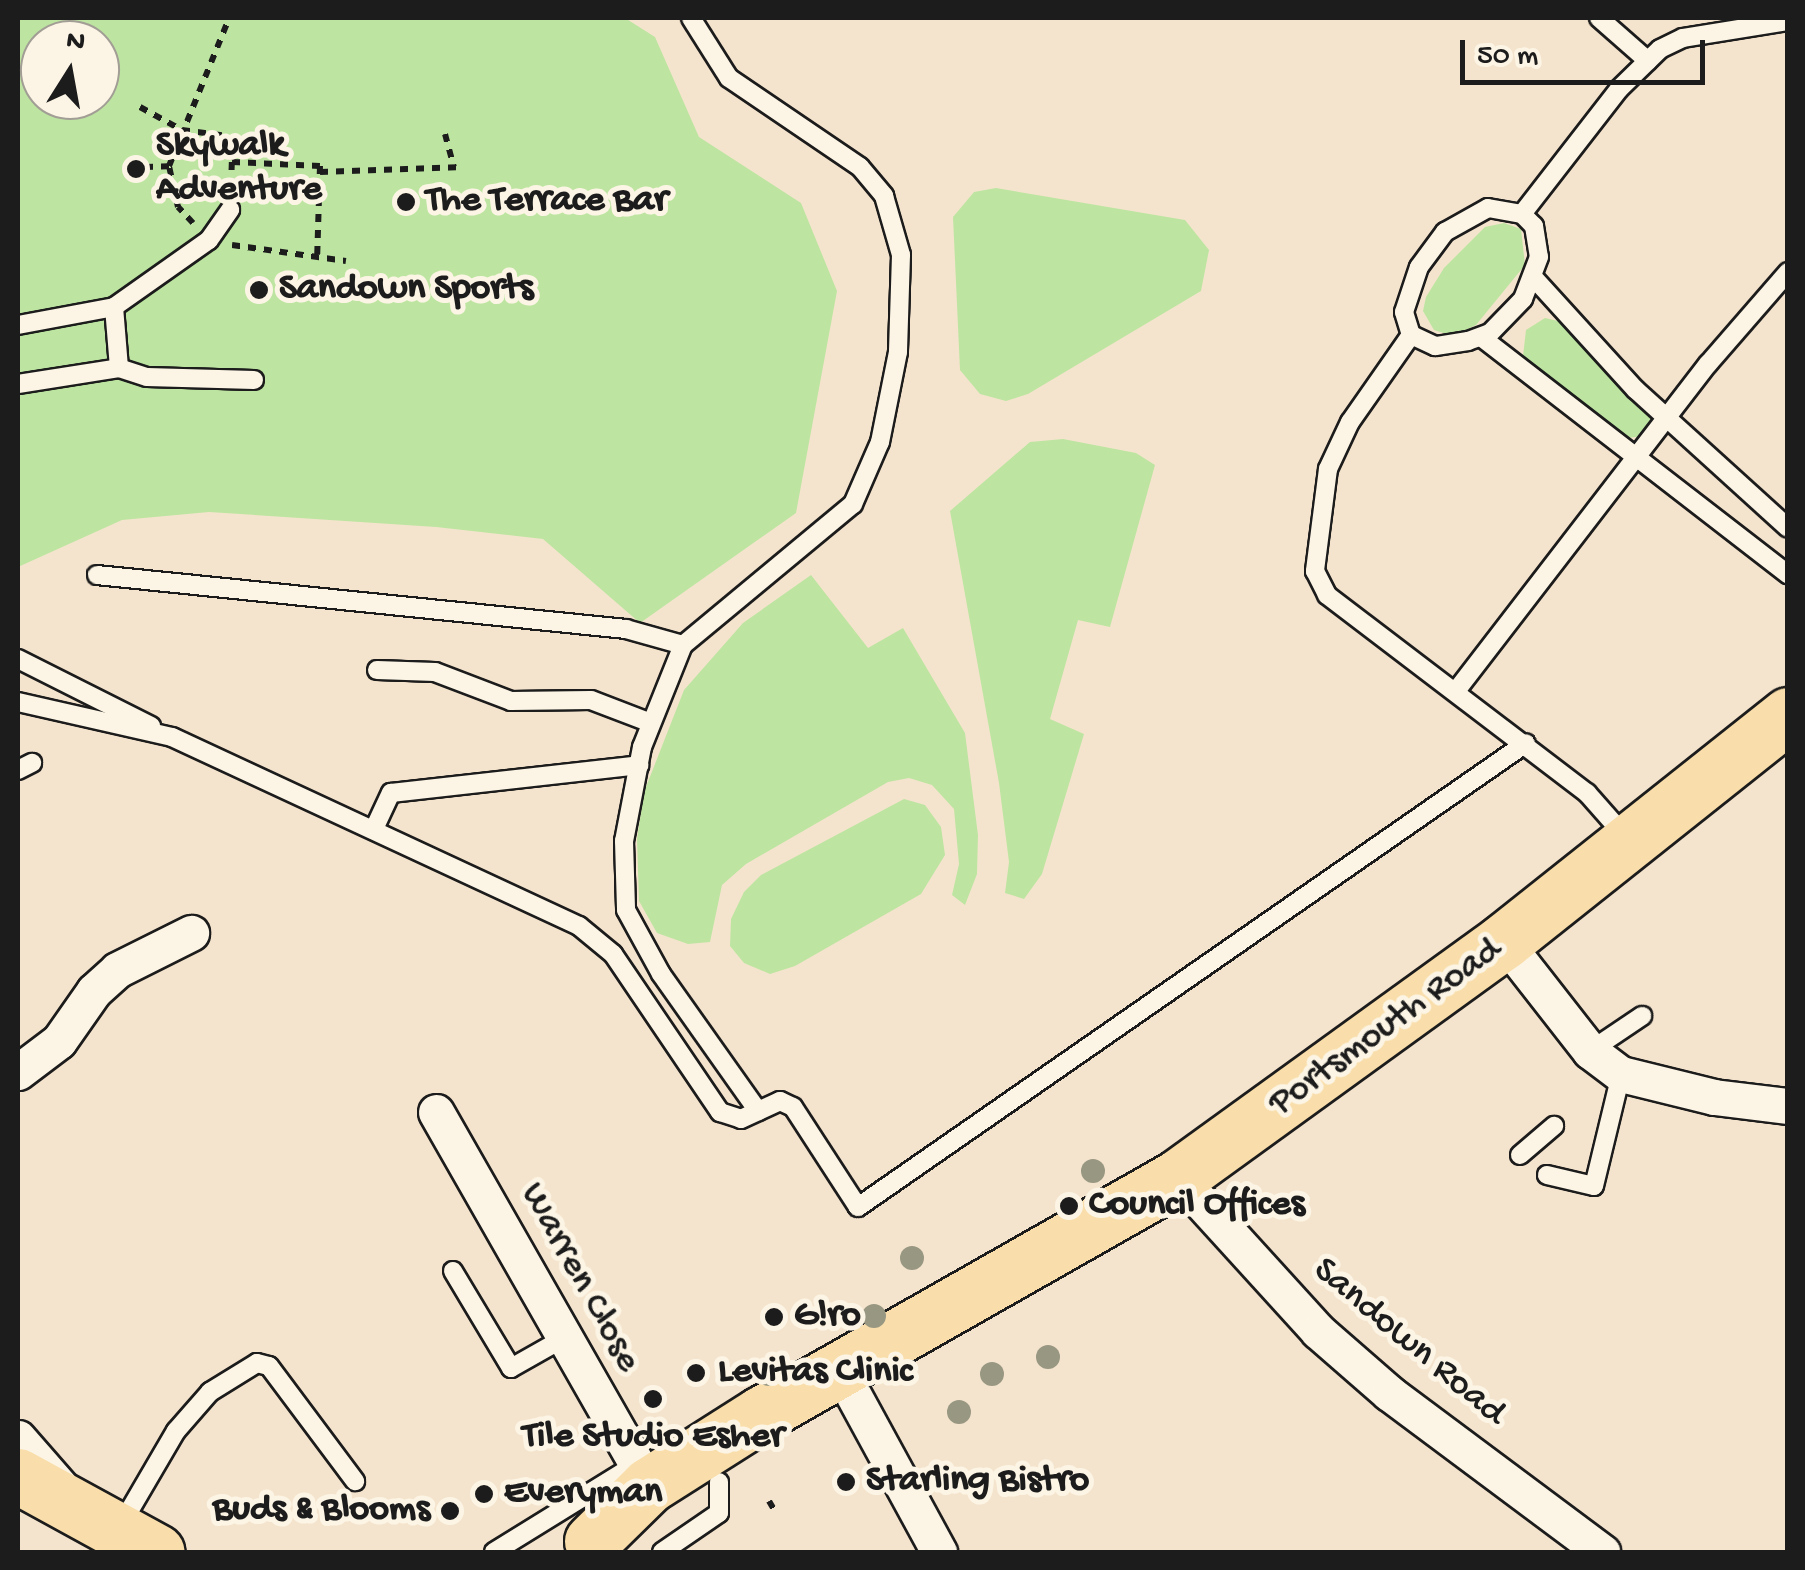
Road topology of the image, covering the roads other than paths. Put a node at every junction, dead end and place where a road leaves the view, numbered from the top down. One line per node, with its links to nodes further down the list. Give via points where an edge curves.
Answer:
1 (691, 18): 21 (lane, via 729,78 860,166 884,196 900,255 902,310 880,442 852,504)
2 (1599, 18): 4 (lane)
3 (1788, 21): 4 (lane, via 1683,38)
4 (1648, 61): 6 (lane)
5 (230, 210): 9 (lane, via 209,240)
6 (1522, 214): 8 (lane, via 1537,238); 11 (lane, via 1488,208 1445,232 1409,287 1404,312)
7 (1788, 272): 16 (lane)
8 (1534, 278): 12 (lane, via 1510,318); 16 (lane)
9 (114, 308): 10 (lane); 13 (lane)
10 (18, 325)
11 (1411, 335): 12 (lane, via 1435,346); 24 (lane, via 1350,422 1328,468 1315,571 1328,595)
12 (1480, 336): 17 (lane)
13 (120, 368): 14 (lane, via 147,377); 15 (lane)
14 (254, 380)
15 (18, 384)
16 (1666, 418): 17 (lane); 18 (lane)
17 (1636, 457): 19 (lane); 24 (lane)
18 (1788, 528)
19 (1788, 574)
20 (97, 575): 21 (lane, via 626,630)
21 (683, 645): 27 (lane)
22 (18, 659): 28 (lane)
23 (377, 670): 27 (lane, via 435,672 511,701 591,700)
24 (1456, 691): 29 (lane)
25 (18, 702): 28 (lane)
26 (1788, 715): 32 (main road, Portsmouth Road)
27 (651, 723): 30 (lane)
28 (172, 737): 31 (lane)
29 (1526, 744): 32 (lane, via 1587,792); 40 (lane, via 858,1207 793,1106 780,1101)
30 (638, 765): 31 (lane, via 391,793); 40 (lane, via 624,840 626,910 660,974)
31 (374, 829): 40 (lane, via 598,937 720,1112 741,1119)
32 (1632, 844): 34 (main road, Portsmouth Road)
33 (192, 933): 37 (street, via 118,970 94,990 59,1041)
34 (1504, 942): 36 (street); 45 (main road, Portsmouth Road)
35 (1642, 1016): 36 (lane)
36 (1590, 1051): 38 (street)
37 (18, 1072)
38 (1621, 1074): 39 (street, via 1714,1097); 44 (lane, via 1594,1186)
39 (1788, 1106)
40 (758, 1111)
41 (436, 1112): 47 (street, Warren Close)
42 (1554, 1126): 43 (lane)
43 (1520, 1156)
44 (1547, 1175)
45 (1178, 1177): 48 (main road, Portsmouth Road, via 960,1305); 59 (street, Sandown Road, via 1318,1332 1389,1394)
46 (453, 1272): 47 (lane, via 511,1368)
47 (564, 1338): 50 (street, Warren Close)
48 (845, 1382): 50 (main road); 53 (main road); 58 (street)
49 (18, 1438): 54 (street)
50 (642, 1475): 55 (main road); 56 (lane)
51 (18, 1476): 54 (main road)
52 (355, 1481): 54 (lane, via 268,1366 257,1363 210,1392 176,1431)
53 (719, 1482): 55 (main road); 57 (lane, via 718,1513)
54 (117, 1530)
55 (583, 1547)
56 (494, 1552)
57 (662, 1552)
58 (938, 1552)
59 (1602, 1552)

